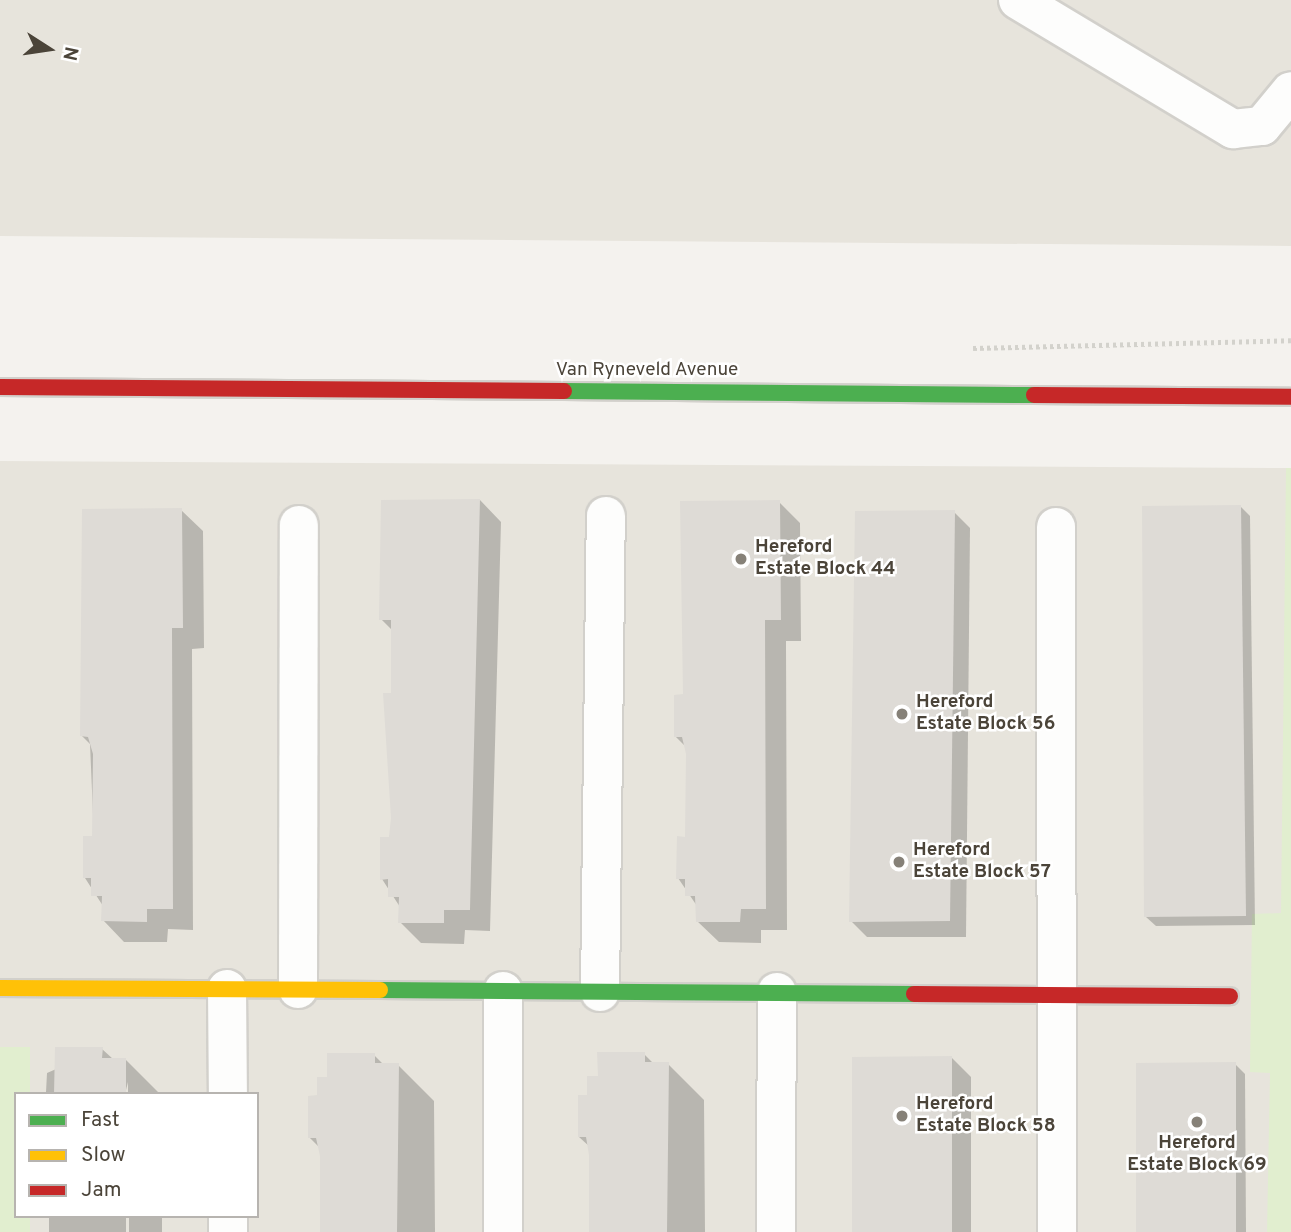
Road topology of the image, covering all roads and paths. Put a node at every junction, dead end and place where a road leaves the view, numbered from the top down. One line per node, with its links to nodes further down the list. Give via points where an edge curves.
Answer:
1 (1018, 0): 2 (street, via 1233,129 1262,126)
2 (1291, 90)
3 (1, 387): 4 (main road, Van Ryneveld Avenue)
4 (1291, 397)
5 (606, 516): 12 (street)
6 (299, 526): 10 (street)
7 (1056, 527): 14 (street)
8 (0, 988): 9 (main road)
9 (227, 989): 10 (main road); 16 (street)
10 (298, 989): 11 (main road)
11 (503, 991): 12 (main road); 17 (street)
12 (600, 992): 13 (main road)
13 (777, 992): 14 (main road); 18 (street)
14 (1056, 995): 15 (main road); 19 (street)
15 (1230, 996)
16 (228, 1092)
17 (503, 1232)
18 (776, 1232)
19 (1057, 1232)

